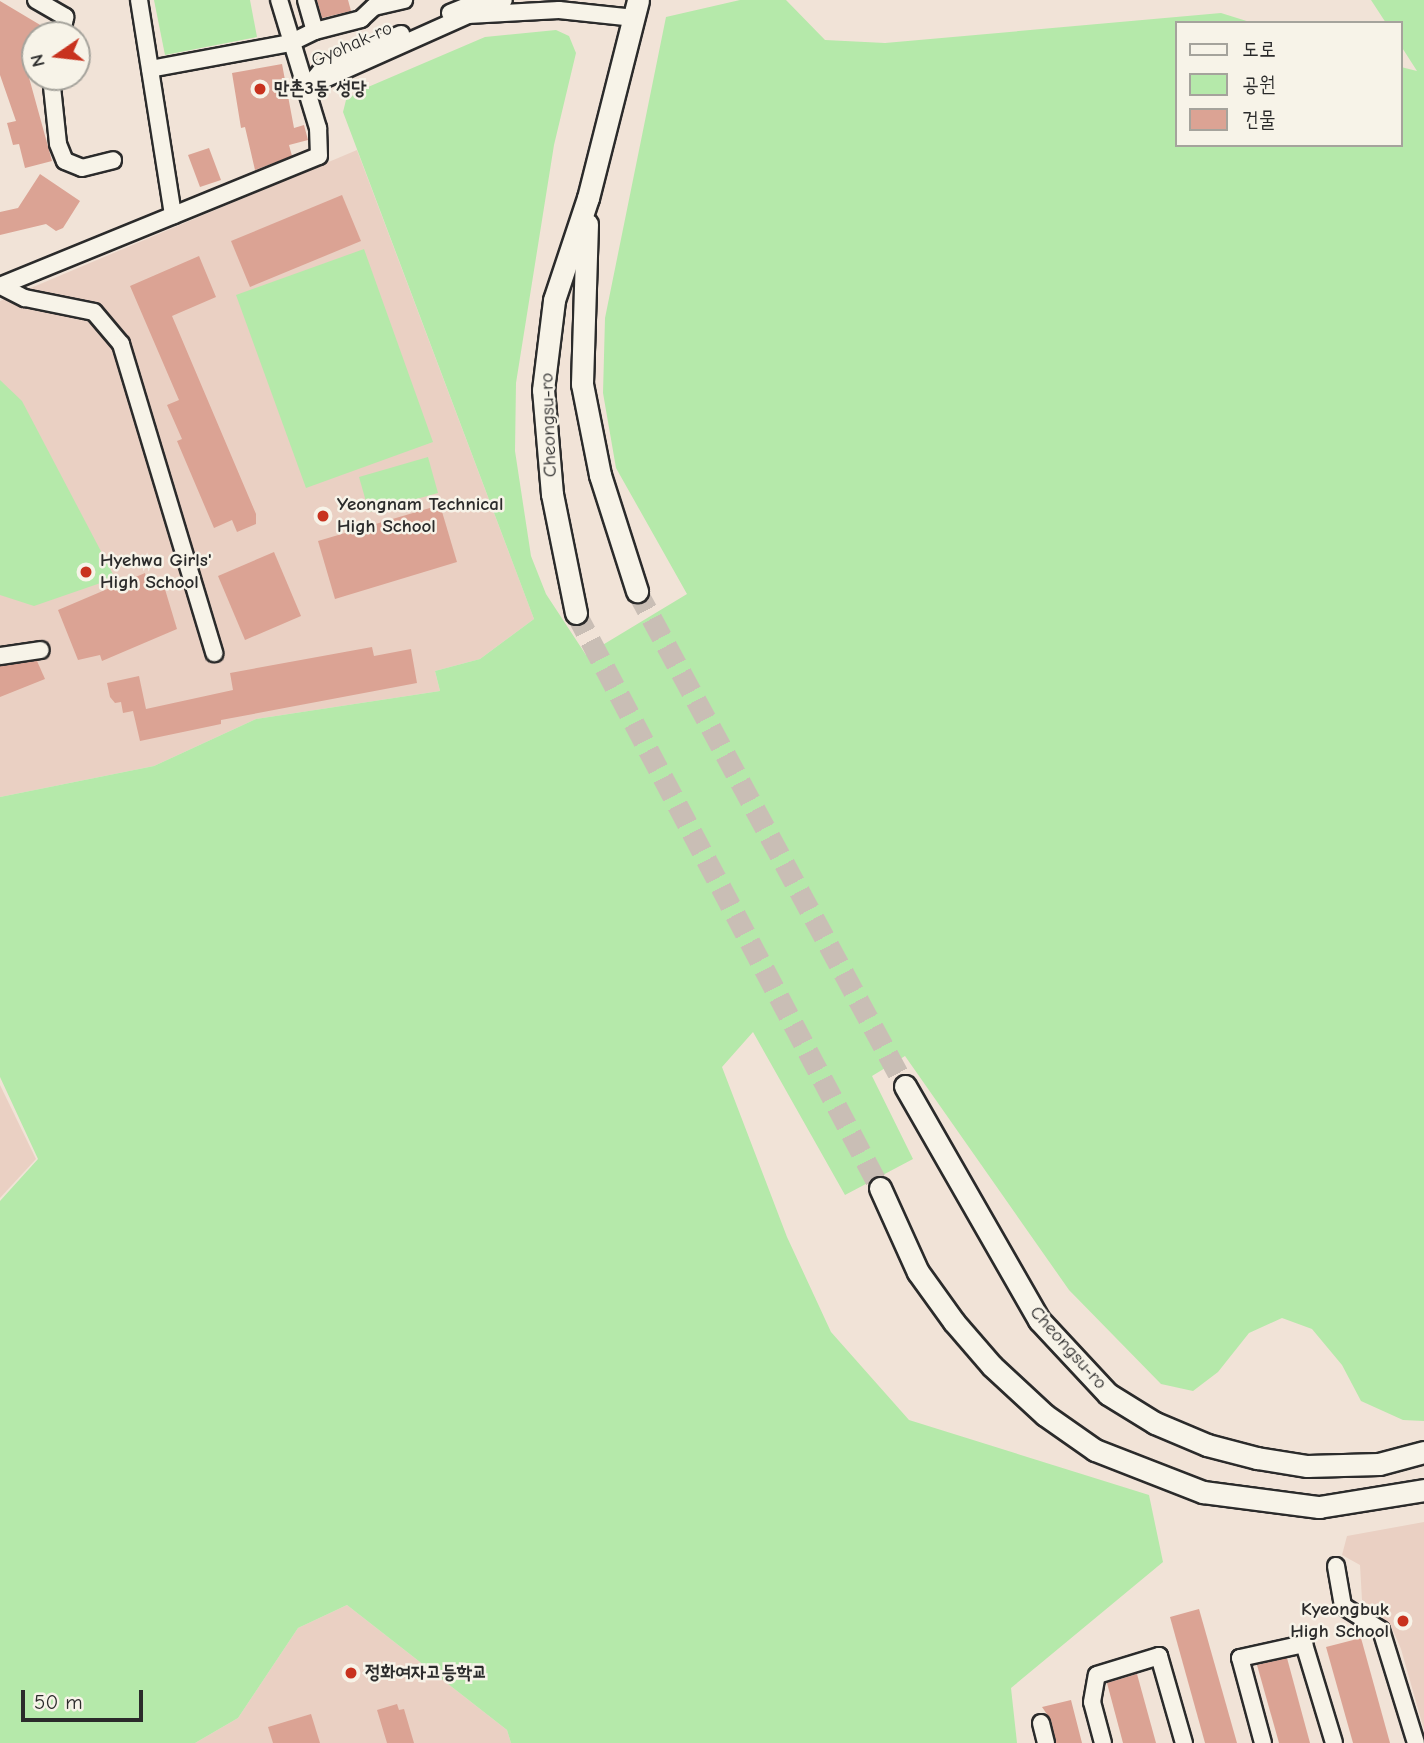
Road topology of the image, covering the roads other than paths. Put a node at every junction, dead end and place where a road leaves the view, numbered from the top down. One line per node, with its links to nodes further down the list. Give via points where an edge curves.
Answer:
1 (35, 0): 9 (street, via 65,17)
2 (139, 0): 12 (street)
3 (279, 0): 11 (street)
4 (306, 0): 10 (street)
5 (403, 0): 7 (street)
6 (503, 0): 13 (street, via 472,4 324,67)
7 (374, 4): 10 (street, via 361,19)
8 (636, 9): 13 (street, Gyohak-ro, via 468,15); 16 (main road, Cheongsu-ro)
9 (64, 21)
10 (315, 31): 11 (street)
11 (290, 43): 12 (street); 13 (street)
12 (150, 69): 17 (street)
13 (307, 88): 17 (street, Gyohak-ro, via 319,156)
14 (52, 91): 15 (street, via 58,144 65,161 82,168)
15 (113, 160)
16 (588, 198): 19 (main road, Cheongsu-ro, via 582,384 600,475); 20 (main road, Cheongsu-ro, via 554,300 543,390 552,494)
17 (173, 215): 18 (street, Gyohak-ro)
18 (1, 286): 22 (street, via 25,298 94,312 121,344)
19 (637, 591)
20 (576, 613)
21 (41, 650): 23 (street)
22 (214, 653)
23 (0, 656)
24 (905, 1086): 26 (main road, Cheongsu-ro, via 1039,1320 1108,1394 1155,1423 1257,1458 1307,1466 1367,1464)
25 (880, 1188): 27 (main road, via 918,1272 954,1322 1036,1407 1095,1450 1203,1492 1319,1507)
26 (1424, 1452)
27 (1424, 1490)
28 (1336, 1566): 35 (street, via 1343,1606 1381,1630)
29 (1041, 1723): 30 (street)
30 (1046, 1743)
31 (1103, 1743): 32 (street, via 1092,1702 1097,1675 1159,1656)
32 (1184, 1743)
33 (1263, 1743): 34 (street, via 1240,1658 1304,1644)
34 (1335, 1743)
35 (1416, 1743)

